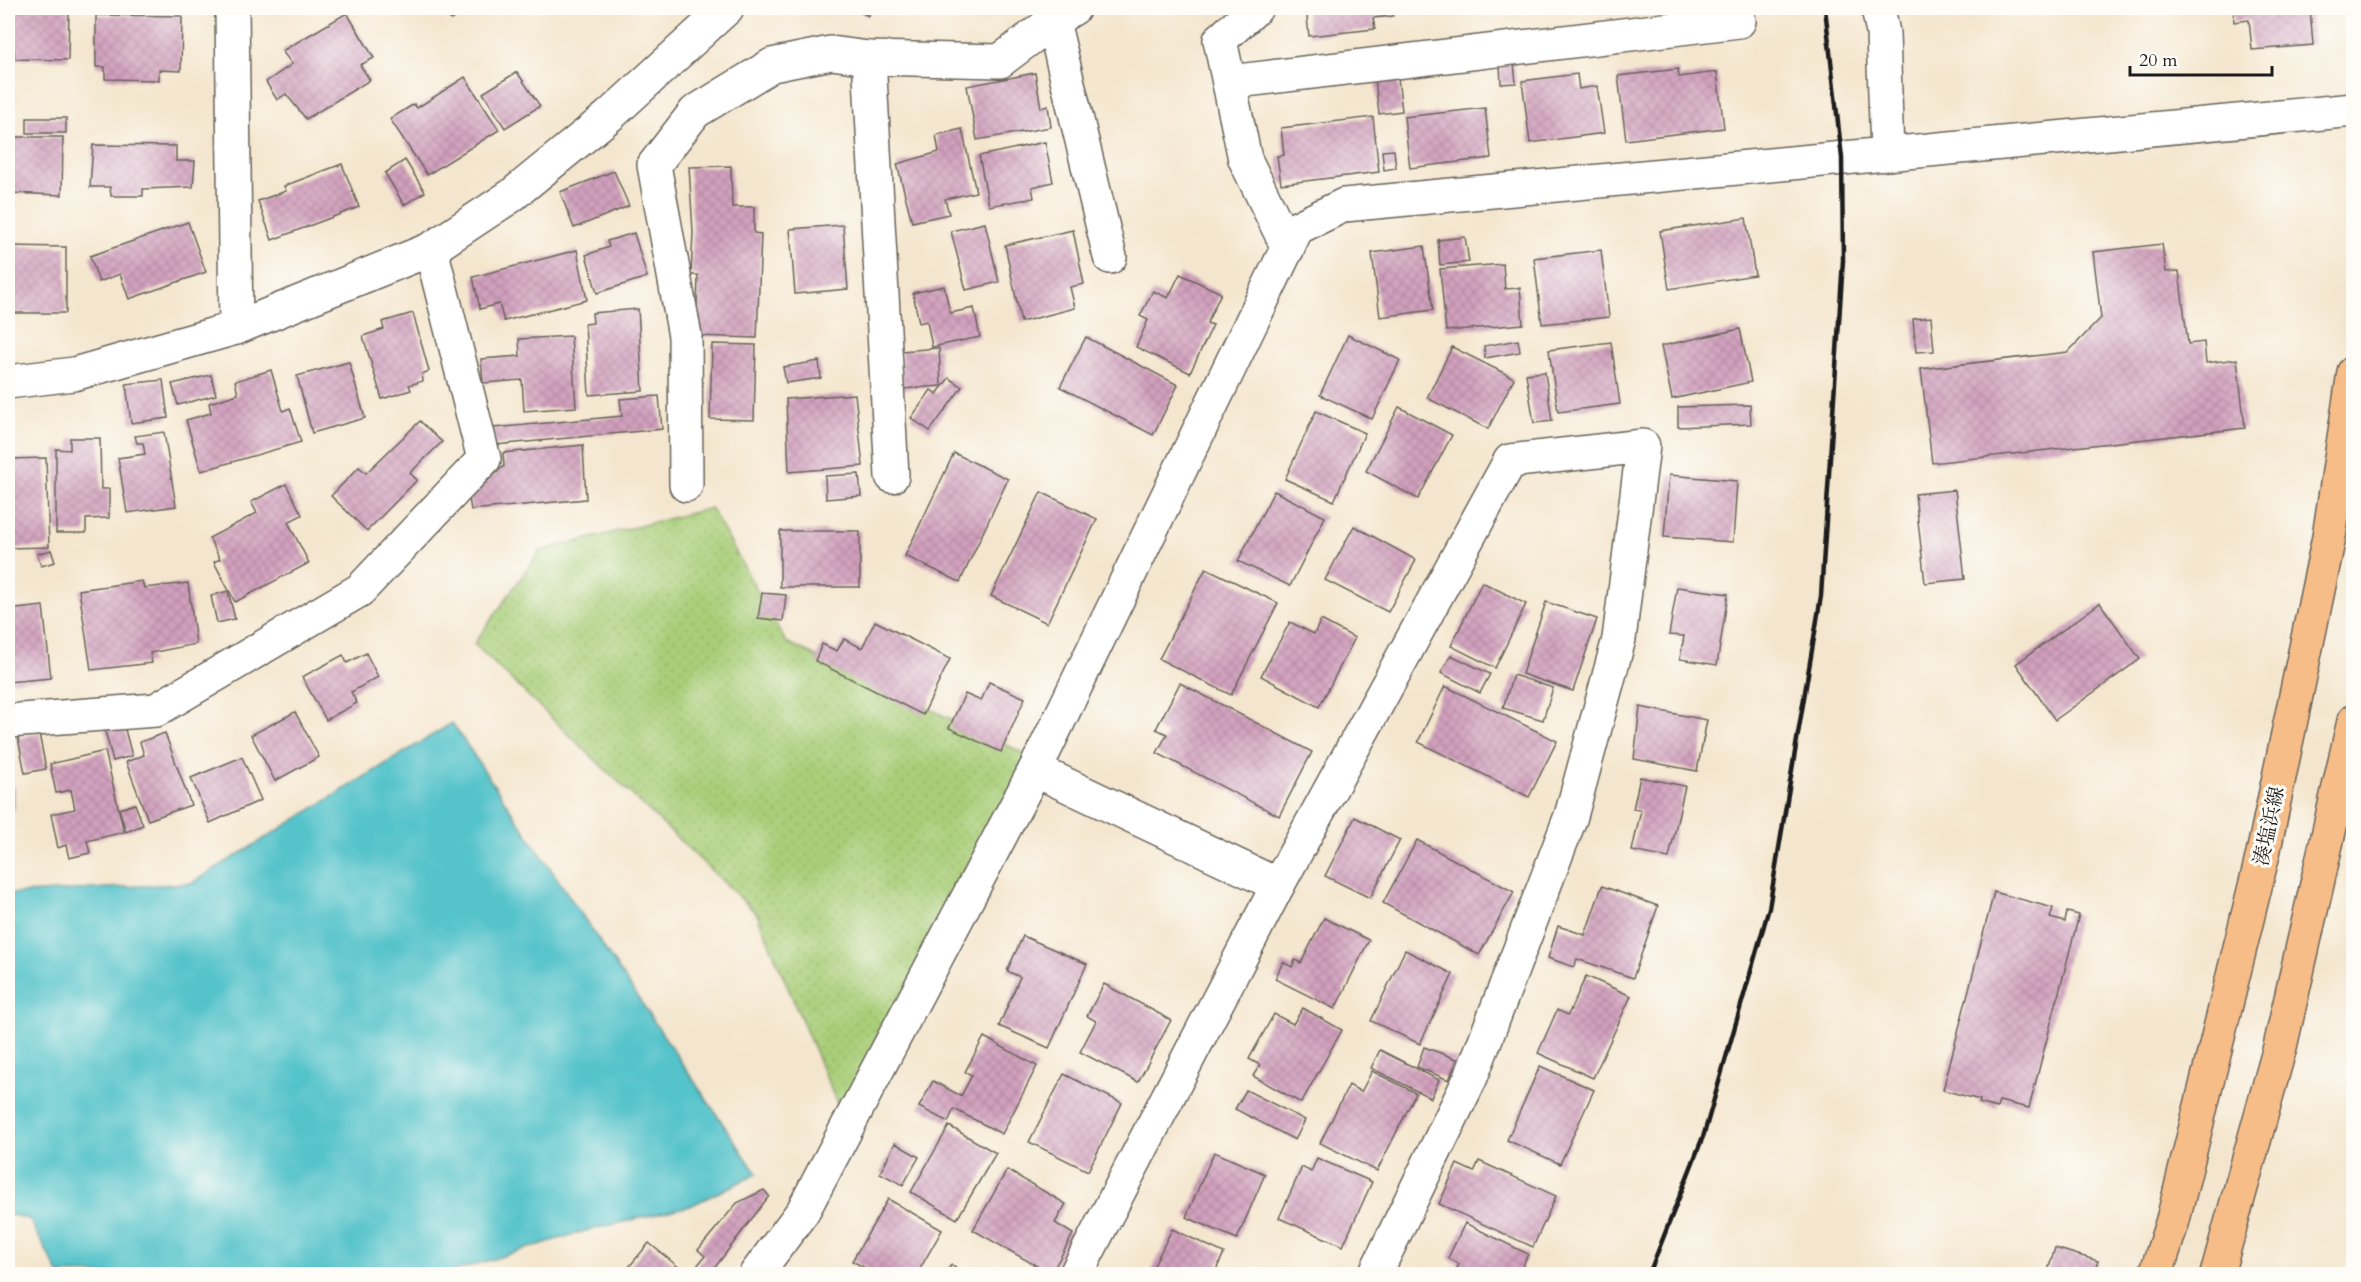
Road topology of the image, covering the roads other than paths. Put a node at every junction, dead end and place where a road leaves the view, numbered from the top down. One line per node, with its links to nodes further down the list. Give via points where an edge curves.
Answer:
1 (232, 8): 14 (street)
2 (727, 8): 12 (street, via 609,116 511,196)
3 (1256, 8): 8 (street, via 1220,40)
4 (1736, 8): 8 (street, via 1739,21)
5 (1878, 8): 10 (street, via 1883,33)
6 (1064, 14): 7 (street, via 1000,61); 13 (street)
7 (869, 58): 17 (street); 18 (street, via 831,53 772,65 695,112 654,165 685,336)
8 (1229, 82): 11 (street, via 1245,159)
9 (2354, 110): 10 (street)
10 (1887, 154): 11 (street, via 1344,205 1297,228)
11 (1288, 248): 21 (street)
12 (431, 249): 14 (street); 19 (street, via 484,459 360,590 156,710)
13 (1110, 257)
14 (236, 328): 16 (street, via 74,374)
15 (2354, 372): 26 (main road, 湊塩浜線, via 2329,537 2263,854)
16 (8, 382)
17 (892, 476)
18 (686, 485)
19 (8, 720)
20 (2354, 721): 27 (main road, via 2280,1047)
21 (1035, 770): 22 (street); 23 (street, via 803,1211)
22 (1278, 885): 24 (street); 25 (street, via 1510,461 1642,446 1619,639 1571,816 1471,1077)
23 (756, 1275)
24 (1076, 1275)
25 (1375, 1275)
26 (2156, 1275)
27 (2217, 1275)

